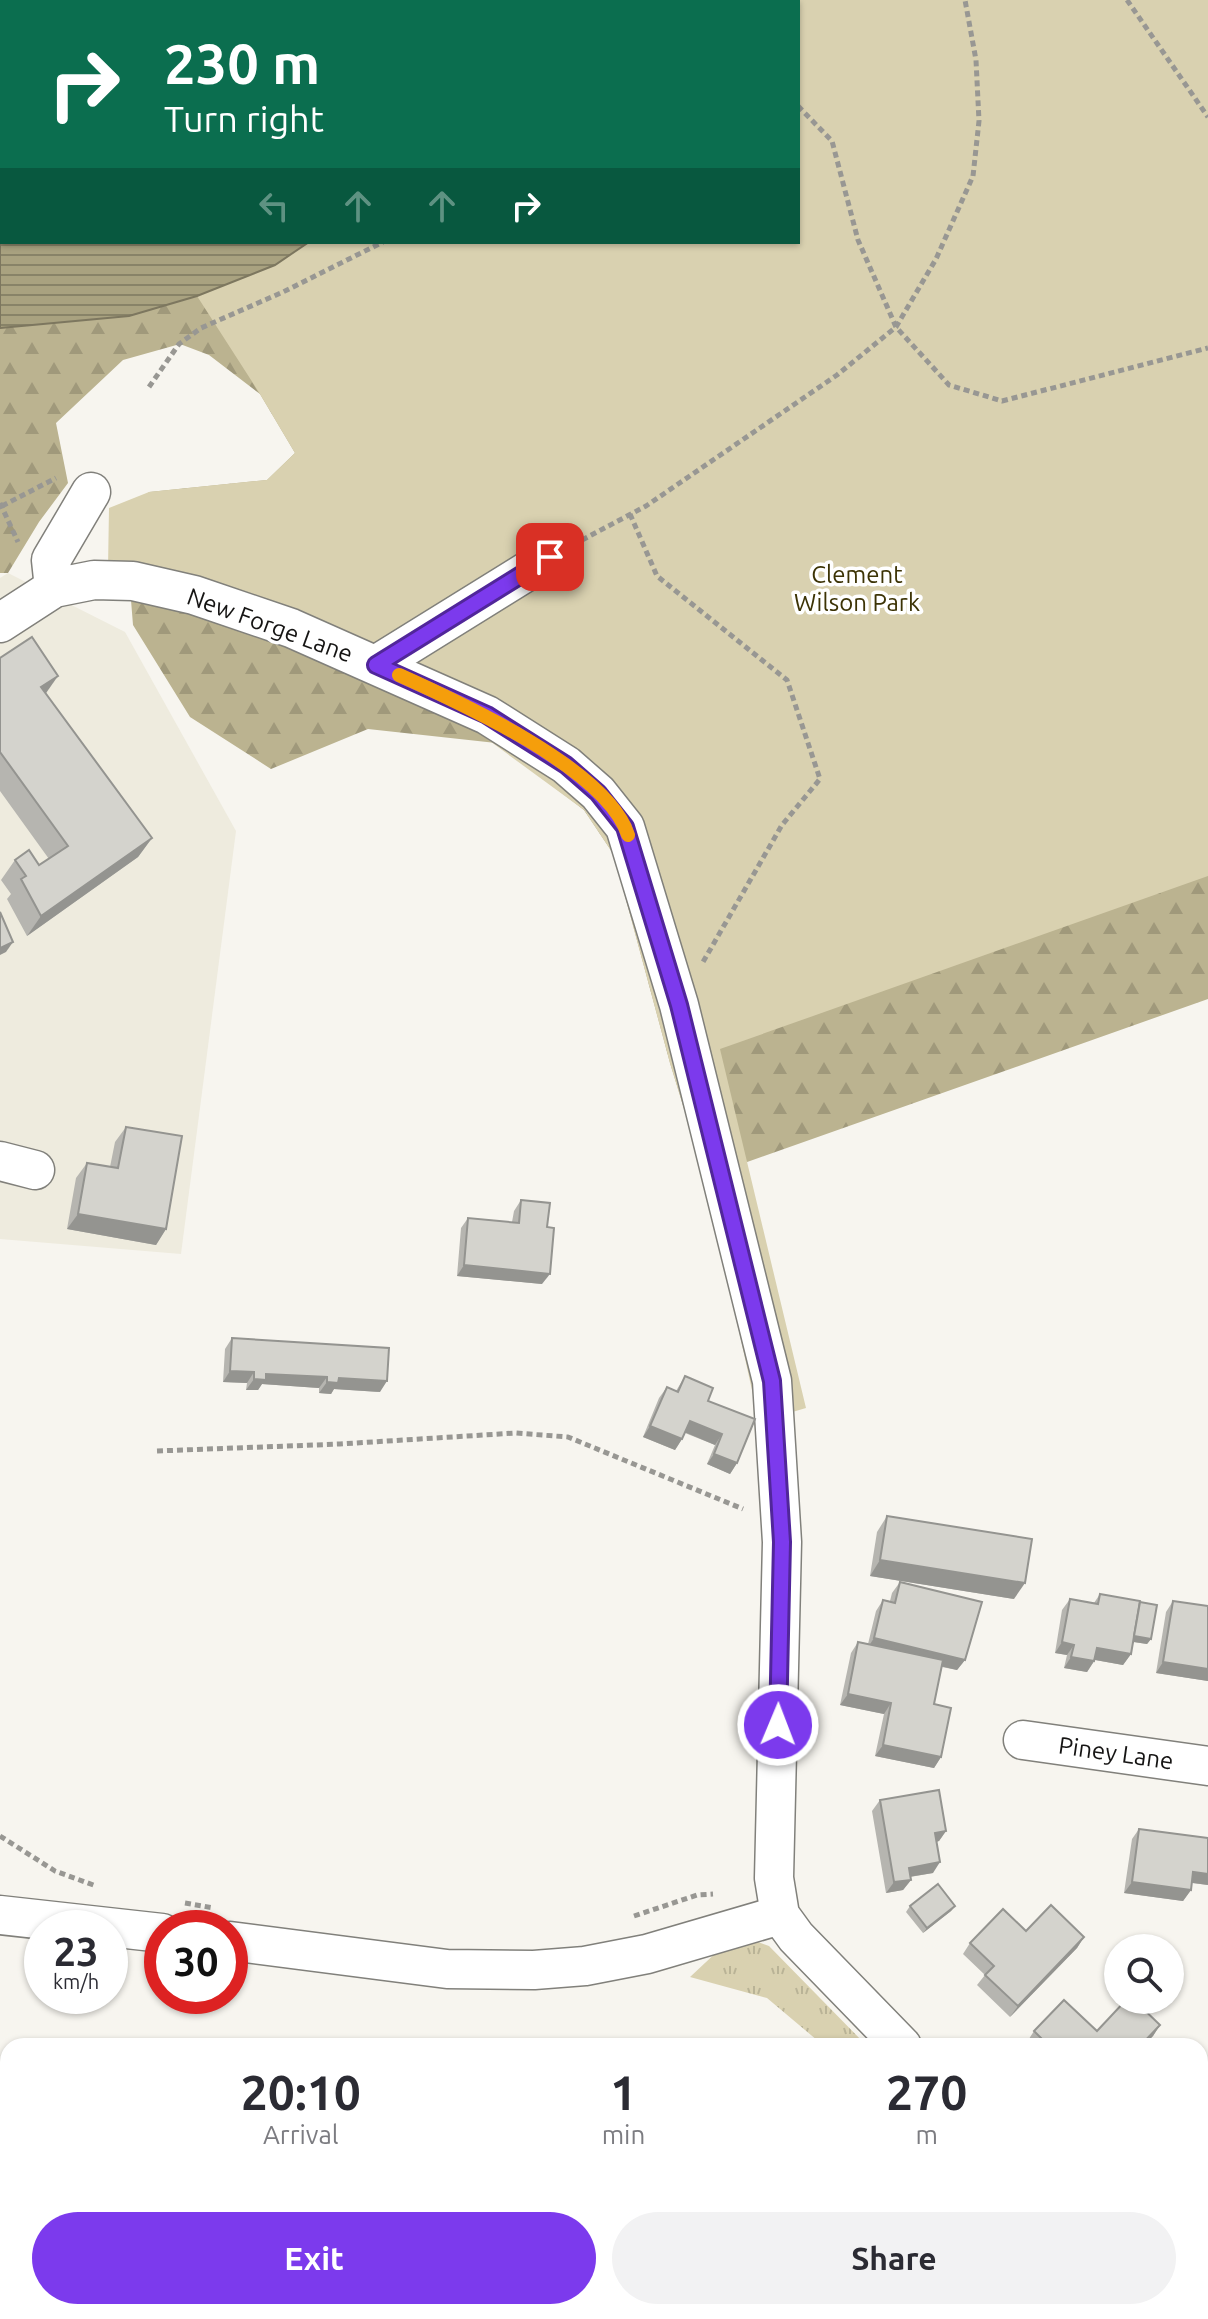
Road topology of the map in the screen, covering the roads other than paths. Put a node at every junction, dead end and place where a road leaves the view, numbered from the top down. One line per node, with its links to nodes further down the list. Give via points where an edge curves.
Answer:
1 (77, 483): 3 (street, via 51,560)
2 (550, 557): 5 (street)
3 (54, 588): 4 (street, New Forge Lane); 5 (street, New Forge Lane, via 94,580 133,581 194,595 291,628)
4 (11, 616)
5 (376, 665): 10 (street, New Forge Lane, via 487,715 566,765 625,827 679,1005 772,1381 781,1525 774,1878)
6 (1023, 1740): 7 (street, Piney Lane)
7 (1208, 1766)
8 (0, 1915): 9 (street)
9 (144, 1918)
10 (765, 1919): 11 (street, via 647,1954 534,1970 447,1969); 12 (street, via 796,1937)
11 (248, 1929)
12 (894, 2038)

